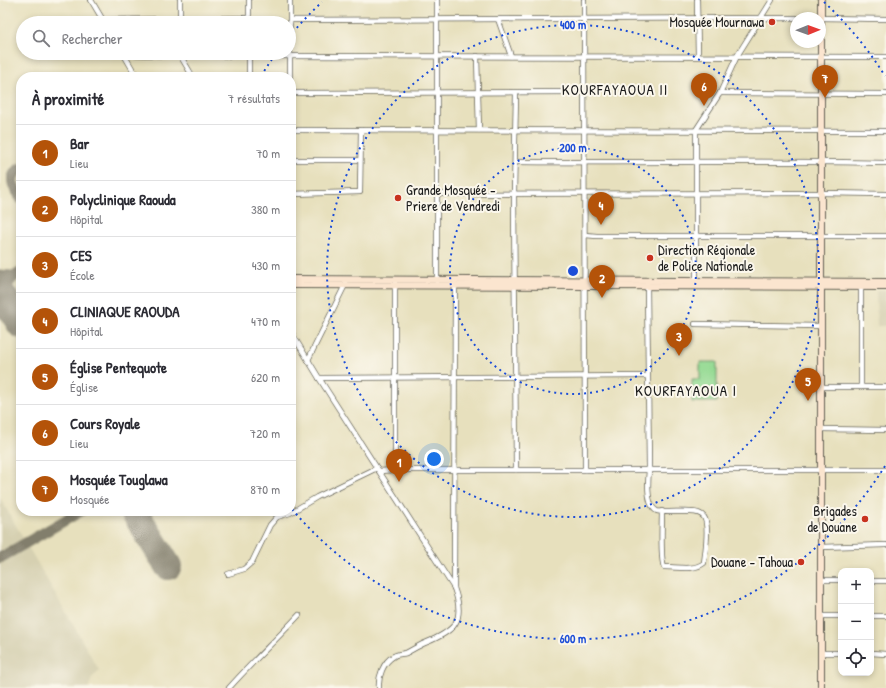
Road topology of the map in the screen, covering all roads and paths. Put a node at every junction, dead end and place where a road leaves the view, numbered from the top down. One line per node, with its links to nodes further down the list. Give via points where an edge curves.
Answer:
1 (91, 0): 11 (street)
2 (180, 0): 12 (street)
3 (249, 0): 13 (street)
4 (290, 0): 14 (street)
5 (437, 0): 23 (street)
6 (584, 0): 19 (street)
7 (697, 0): 20 (street)
8 (772, 0): 15 (street)
9 (820, 0): 10 (street)
10 (820, 12)
11 (100, 16)
12 (180, 16)
13 (249, 16)
14 (290, 16)
15 (761, 18): 16 (street); 20 (street); 31 (street)
16 (790, 18)
17 (826, 18): 21 (street)
18 (498, 19): 19 (street); 23 (street); 28 (street)
19 (584, 19): 20 (street); 29 (street)
20 (697, 19): 30 (street)
21 (886, 19)
22 (296, 20): 23 (street)
23 (437, 20): 26 (street)
24 (821, 48): 32 (street)
25 (296, 56): 26 (street)
26 (437, 56): 27 (street); 44 (street)
27 (477, 56): 28 (street); 45 (street)
28 (511, 56): 29 (street)
29 (584, 56): 30 (street); 43 (street)
30 (698, 56): 31 (street)
31 (737, 56): 32 (street); 47 (street)
32 (821, 57): 33 (street); 48 (street)
33 (886, 57)
34 (127, 60): 38 (street)
35 (183, 60): 39 (street)
36 (249, 60): 40 (street)
37 (290, 60): 41 (street)
38 (134, 72)
39 (190, 72)
40 (249, 72)
41 (290, 72)
42 (296, 92): 44 (street)
43 (584, 92): 46 (street); 55 (street)
44 (437, 93): 45 (street); 52 (street)
45 (479, 93): 46 (street); 53 (street)
46 (516, 93): 54 (street)
47 (720, 93): 48 (street); 56 (street)
48 (821, 93): 49 (street); 57 (street)
49 (886, 94)
50 (296, 130): 51 (street)
51 (361, 130): 52 (street); 60 (street)
52 (437, 130): 53 (street); 69 (street)
53 (479, 130): 54 (street)
54 (516, 130): 55 (street); 62 (street)
55 (585, 130): 56 (street); 63 (street)
56 (696, 130): 57 (street); 64 (street)
57 (821, 130): 58 (street); 61 (street)
58 (886, 131)
59 (296, 160): 60 (street)
60 (360, 160): 68 (street, via 360,192)
61 (820, 161): 64 (street); 65 (street); 67 (street)
62 (515, 162): 63 (street); 70 (street)
63 (585, 162): 64 (street); 71 (street)
64 (697, 162): 66 (street)
65 (886, 163)
66 (697, 193): 67 (street); 71 (street); 74 (street)
67 (821, 193): 72 (street); 75 (street)
68 (296, 194)
69 (437, 194): 70 (street); 81 (street)
70 (514, 194): 71 (street); 83 (street)
71 (585, 194): 73 (street)
72 (886, 194)
73 (585, 235): 74 (street); 84 (street)
74 (696, 235): 75 (street); 86 (street)
75 (821, 236): 76 (street); 87 (street)
76 (886, 236)
77 (296, 279): 80 (street)
78 (395, 282): 80 (street); 81 (street); 98 (street)
79 (886, 282): 87 (street)
80 (346, 283): 88 (street); 94 (street)
81 (437, 283): 82 (street)
82 (455, 283): 83 (street); 99 (street)
83 (515, 283): 84 (street); 100 (street)
84 (585, 283): 85 (street); 96 (street)
85 (647, 284): 86 (street); 95 (street)
86 (696, 284): 87 (street)
87 (821, 284): 89 (street); 92 (street)
88 (296, 285)
89 (861, 287): 90 (street); 102 (street)
90 (886, 287)
91 (695, 324): 92 (street)
92 (821, 326): 101 (street)
93 (296, 340): 94 (street)
94 (308, 360): 97 (street)
95 (647, 376): 96 (street); 112 (street)
96 (585, 377): 100 (street); 111 (street)
97 (319, 378): 98 (street); 106 (street)
98 (395, 378): 99 (street); 108 (street)
99 (455, 378): 100 (street); 109 (street)
100 (516, 378): 110 (street)
101 (821, 387): 102 (street); 104 (street)
102 (862, 387): 103 (street)
103 (886, 387)
104 (821, 430): 105 (street); 107 (street)
105 (886, 430)
106 (378, 469): 108 (street); 114 (street); 124 (street)
107 (821, 469): 112 (street); 113 (street); 118 (street)
108 (395, 470): 109 (street)
109 (455, 470): 110 (street); 124 (street)
110 (516, 470): 111 (street)
111 (585, 470): 112 (street)
112 (649, 470): 115 (street, via 648,486 653,508 658,511 664,511 682,511 697,512 704,517 707,525 704,563 701,566 664,567 662,563 662,545 662,525 662,518)
113 (886, 470)
114 (296, 509)
115 (662, 511)
116 (280, 516): 119 (street, via 270,525 252,562 244,569)
117 (886, 545): 118 (street)
118 (821, 547): 120 (street)
119 (228, 574)
120 (821, 580): 121 (street); 126 (street)
121 (838, 580)
122 (874, 581): 123 (street)
123 (886, 581)
124 (454, 588): 135 (street, via 460,608 453,628 394,656 380,675)
125 (299, 616): 134 (street)
126 (821, 616): 127 (street); 130 (street)
127 (838, 616)
128 (874, 616): 129 (street)
129 (886, 616)
130 (821, 653): 131 (street); 136 (street)
131 (838, 653)
132 (874, 654): 133 (street)
133 (886, 654)
134 (229, 688)
135 (379, 688)
136 (821, 688)

